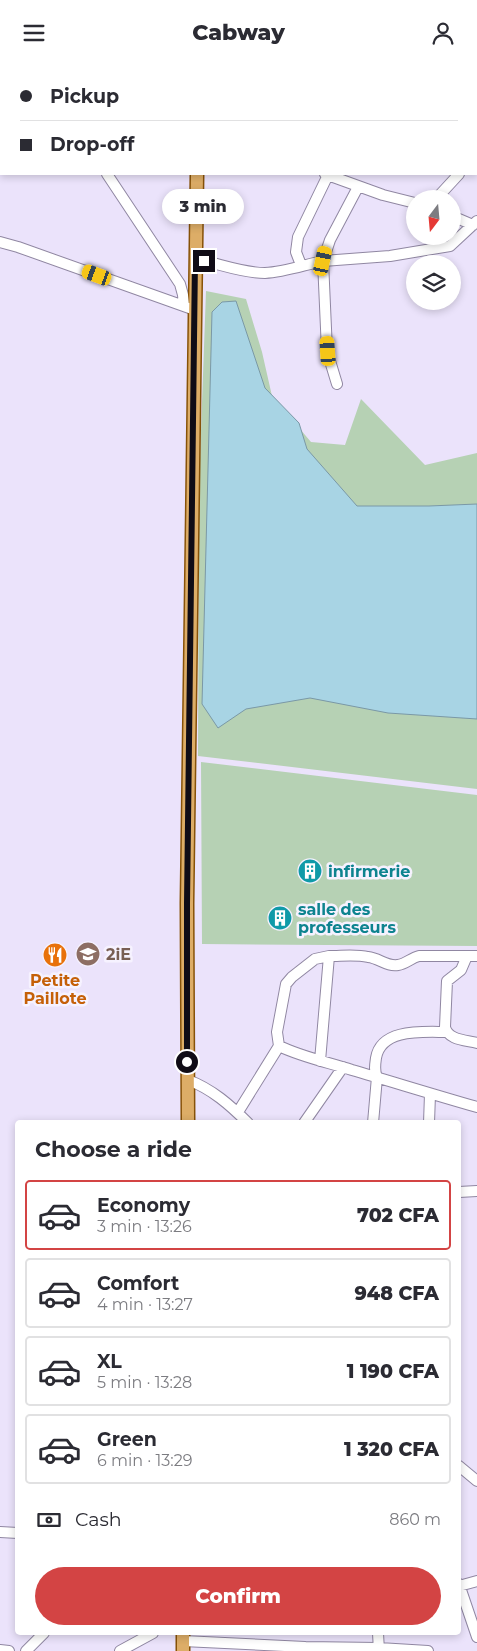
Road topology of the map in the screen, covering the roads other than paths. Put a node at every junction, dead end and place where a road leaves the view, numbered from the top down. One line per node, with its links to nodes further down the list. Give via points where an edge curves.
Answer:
1 (108, 175): 15 (street, via 180,284)
2 (196, 175): 12 (main road)
3 (327, 175): 14 (street, via 298,237 296,252)
4 (329, 175): 6 (street)
5 (458, 175): 7 (street)
6 (358, 187): 8 (street); 13 (street, via 330,240)
7 (444, 190)
8 (406, 200)
9 (461, 221): 10 (street)
10 (474, 228): 13 (street, via 450,246 390,256)
11 (0, 242): 15 (street)
12 (195, 259): 14 (street, via 264,273); 15 (main road)
13 (323, 261): 14 (street); 16 (street, via 328,351)
14 (301, 265)
15 (189, 308): 25 (main road)
16 (337, 384)
17 (329, 956): 18 (street, via 372,957 388,965 404,963 419,956); 21 (street, via 315,959 286,984 277,1033); 22 (street)
18 (472, 956): 19 (street, via 447,981)
19 (446, 1032): 20 (street, via 450,1037); 24 (street, via 405,1034 387,1041 377,1053)
20 (477, 1043)
21 (278, 1046): 22 (street); 28 (street)
22 (320, 1061): 23 (street)
23 (343, 1067): 24 (street); 31 (street)
24 (377, 1077): 26 (street); 32 (street)
25 (188, 1080): 28 (street, via 204,1086); 29 (main road)
26 (430, 1094): 27 (street); 33 (street)
27 (477, 1107)
28 (238, 1112): 30 (street)
29 (188, 1120)
30 (245, 1120)
31 (306, 1120)
32 (373, 1120)
33 (428, 1120)
34 (477, 1191): 35 (street)
35 (461, 1192)
36 (461, 1467): 37 (street)
37 (477, 1481)
38 (0, 1532): 39 (street)
39 (15, 1533)
40 (477, 1581): 41 (street)
41 (461, 1585)
42 (461, 1591): 47 (street)
43 (42, 1635): 54 (street)
44 (149, 1635): 55 (street)
45 (251, 1635): 49 (street)
46 (378, 1635): 51 (street)
47 (477, 1637)
48 (183, 1641): 49 (street)
49 (250, 1644): 50 (street)
50 (305, 1649): 51 (street)
51 (379, 1649): 56 (street)
52 (0, 1650): 53 (street)
53 (9, 1651)
54 (26, 1651)
55 (120, 1651)
56 (428, 1651)

